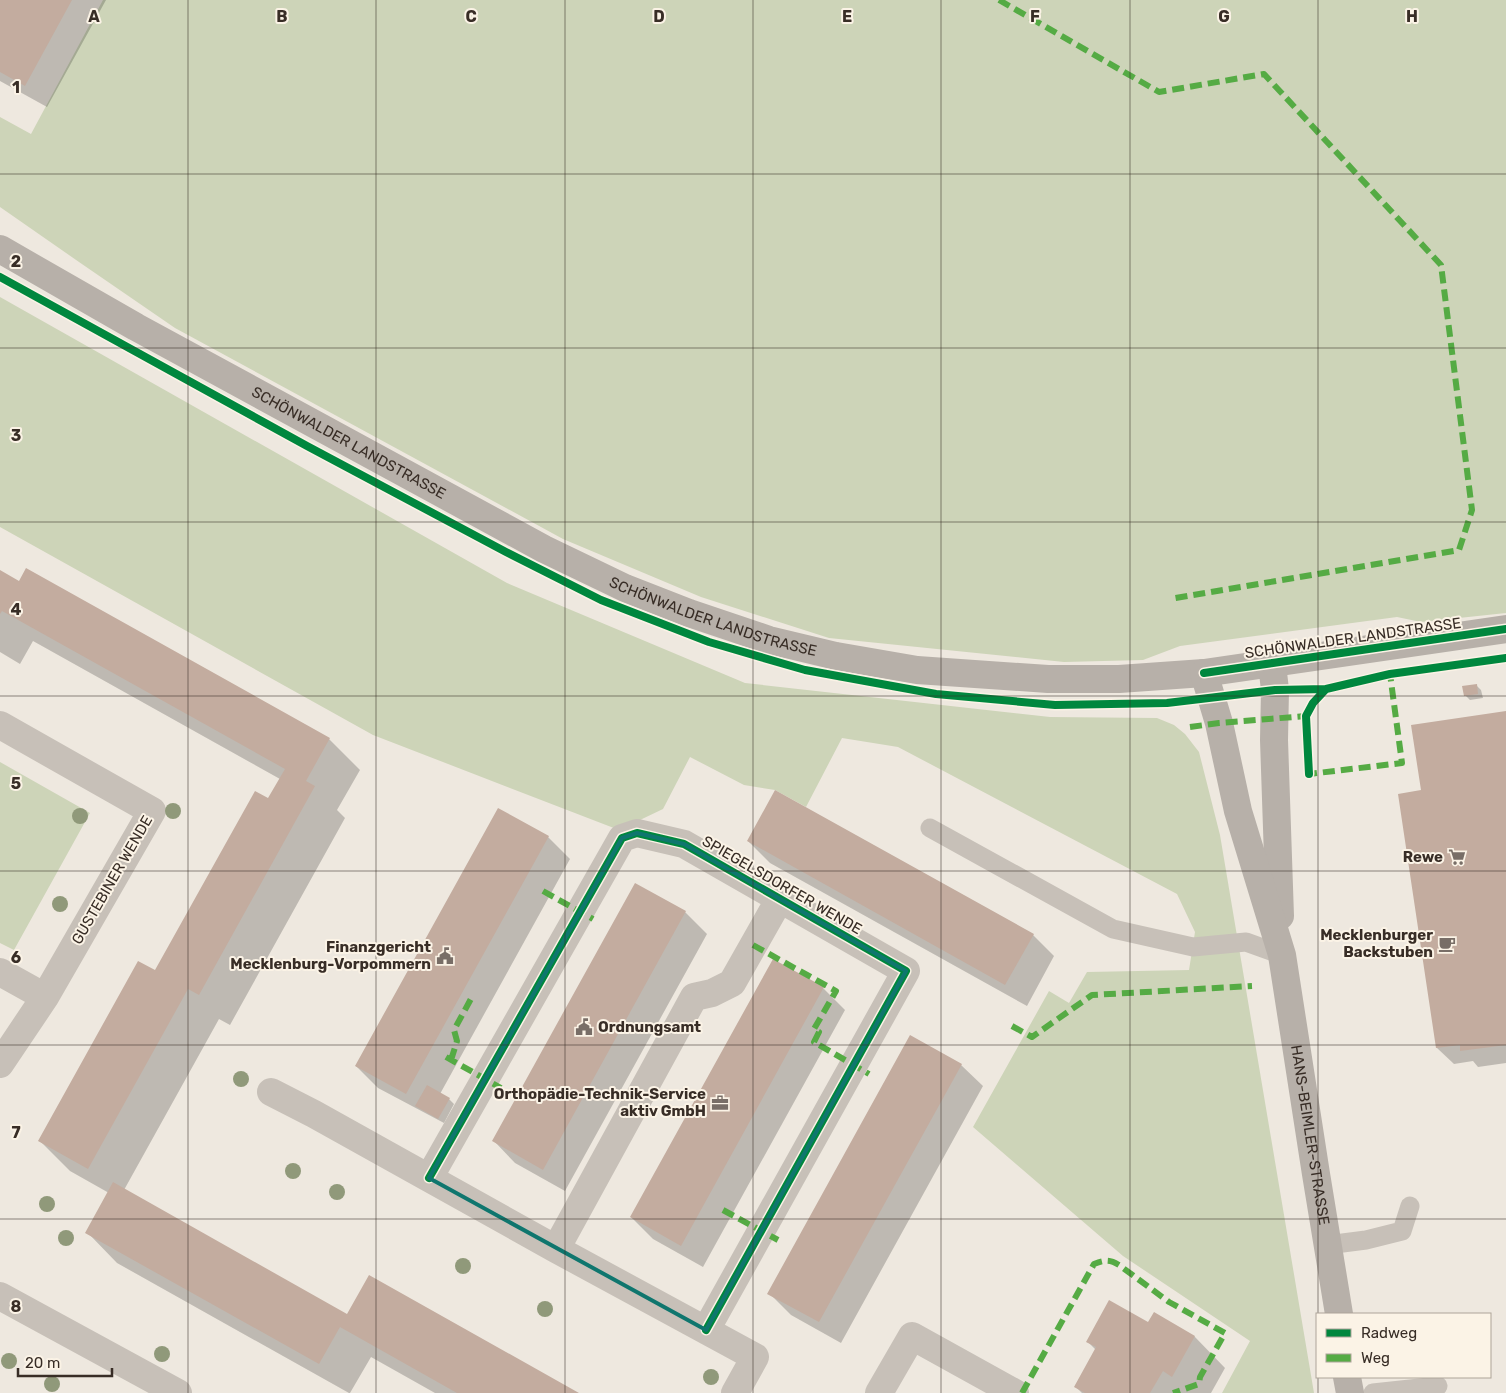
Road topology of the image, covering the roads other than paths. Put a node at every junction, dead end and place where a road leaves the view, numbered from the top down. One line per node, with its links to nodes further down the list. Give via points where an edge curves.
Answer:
1 (0, 249): 4 (main road, SCHÖNWALDER LANDSTRASSE, via 544,549 625,588 689,613 769,640 917,670 1048,679 1119,679)
2 (1506, 629): 3 (main road, SCHÖNWALDER LANDSTRASSE)
3 (1272, 664): 4 (main road, SCHÖNWALDER LANDSTRASSE); 8 (main road, HANS-BEIMLER-STRASSE)
4 (1204, 673): 8 (main road, HANS-BEIMLER-STRASSE, via 1219,723 1238,811)
5 (0, 726): 10 (street, GUSTEBINER WENDE, via 152,811)
6 (930, 828): 8 (lane, via 1113,929 1193,947 1246,942)
7 (779, 900): 13 (street, SPIEGELSDORFER WENDE, via 684,844 637,833 622,838); 16 (street, SPIEGELSDORFER WENDE, via 732,983 694,997); 19 (street, SPIEGELSDORFER WENDE, via 906,971)
8 (1282, 955): 15 (main road, HANS-BEIMLER-STRASSE)
9 (0, 972): 10 (street)
10 (45, 997): 11 (street, GUSTEBINER WENDE)
11 (0, 1064)
12 (272, 1092): 13 (street)
13 (429, 1178): 16 (street)
14 (1410, 1206): 15 (lane, via 1402,1231)
15 (1327, 1246): 18 (main road, HANS-BEIMLER-STRASSE)
16 (556, 1249): 19 (street)
17 (0, 1296): 22 (street)
18 (1339, 1313)
19 (706, 1330): 23 (street, via 755,1357)
20 (1348, 1378): 26 (main road)
21 (1438, 1386): 27 (lane)
22 (178, 1393)
23 (735, 1393)
24 (879, 1393): 25 (street, via 912,1336)
25 (1015, 1393)
26 (1350, 1393)
27 (1373, 1393)

